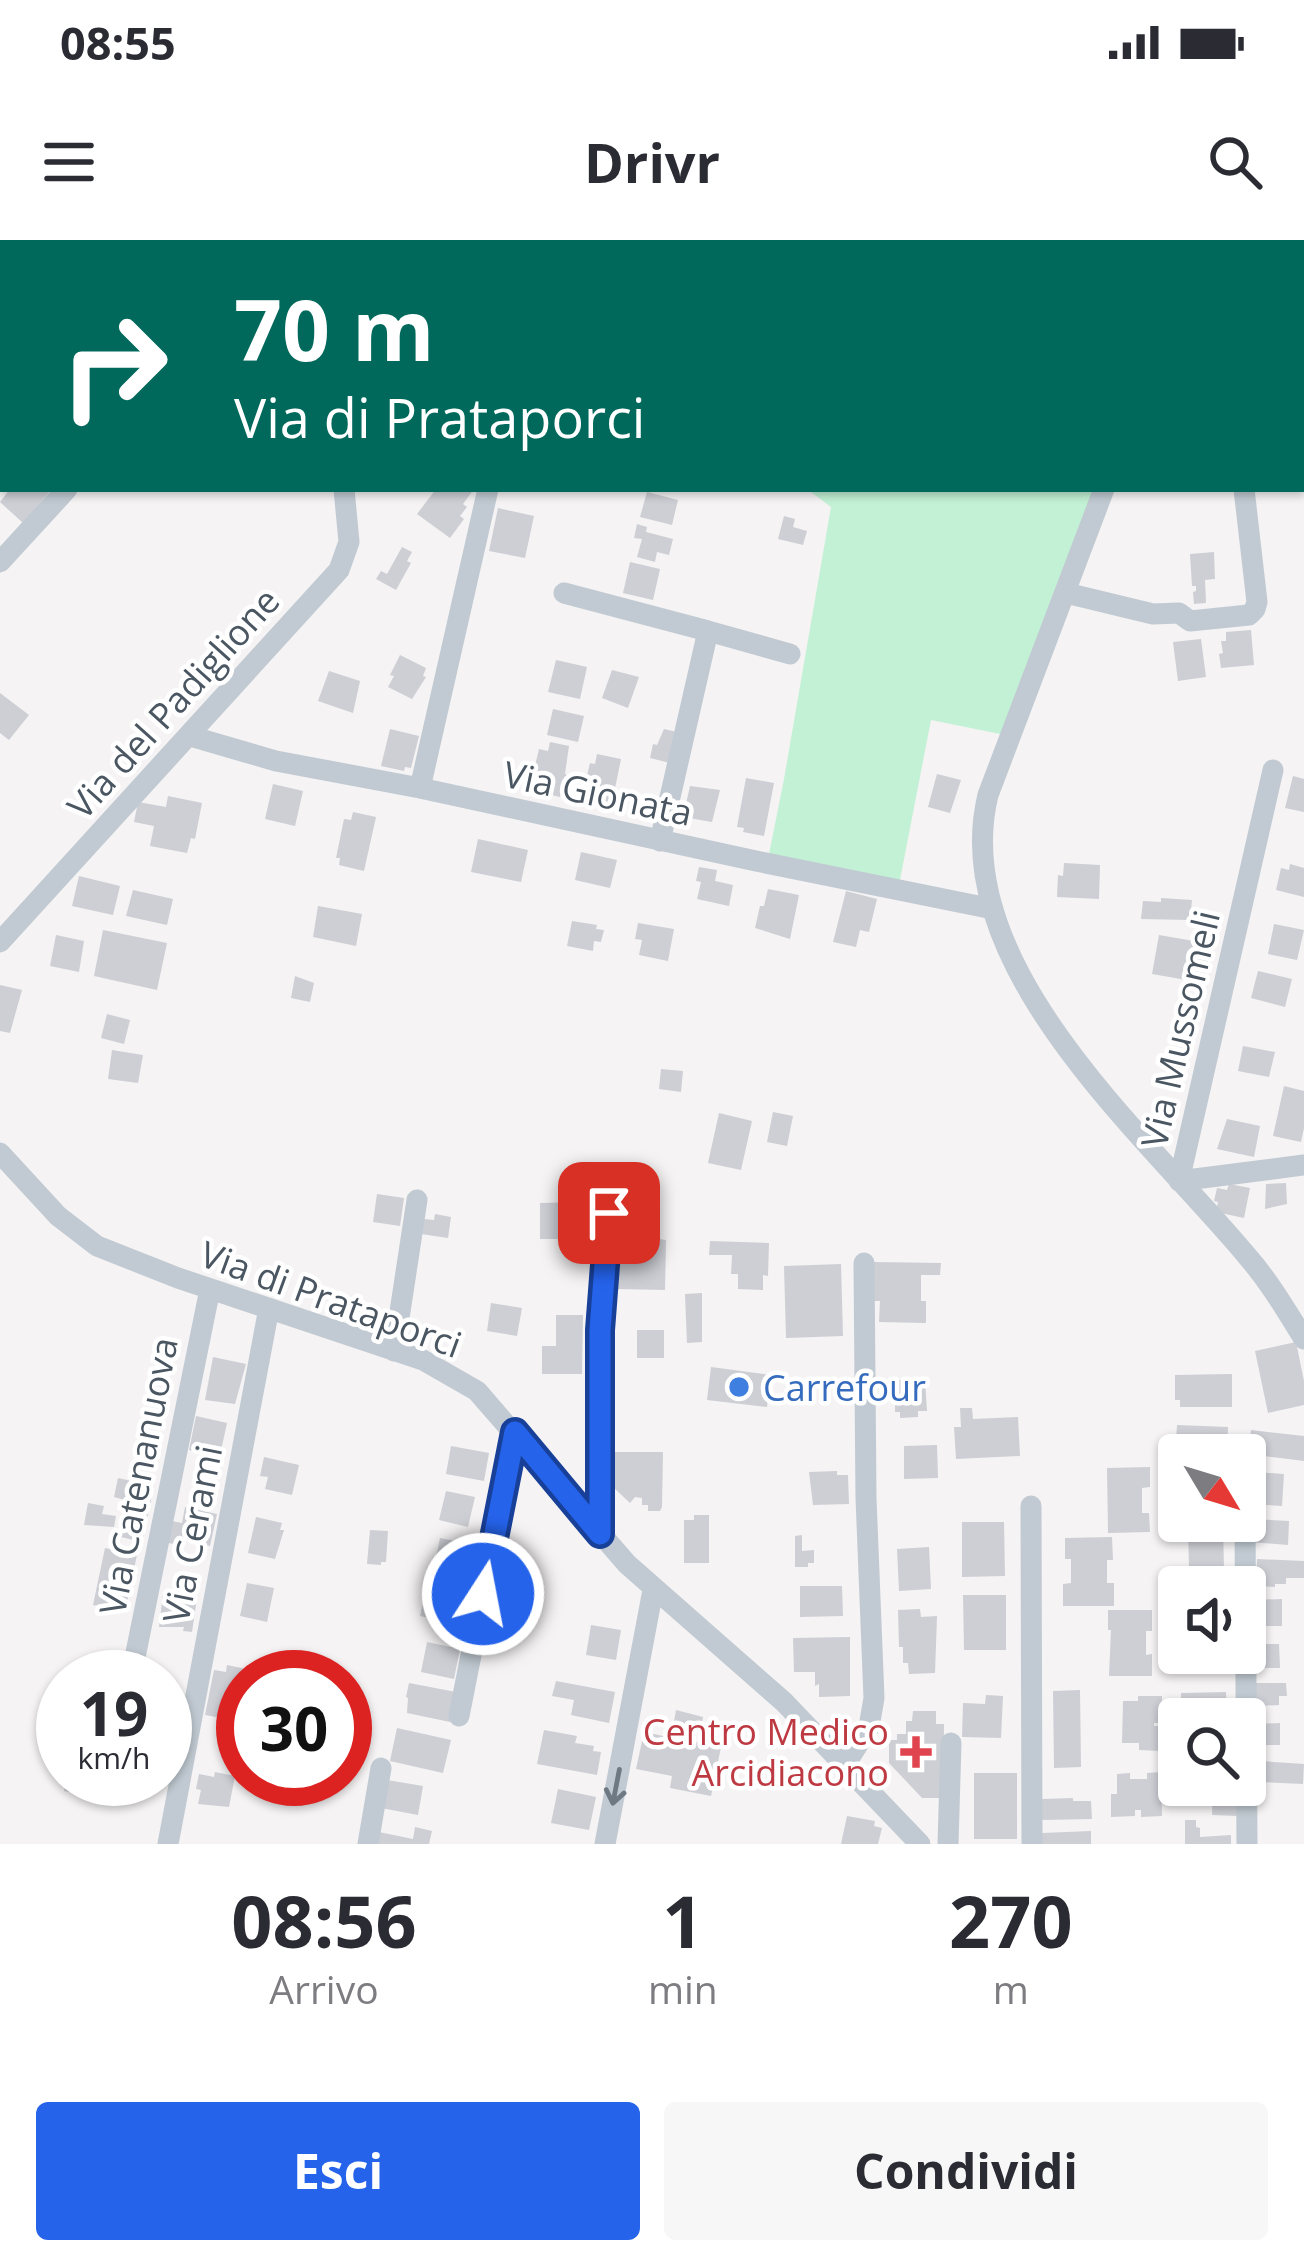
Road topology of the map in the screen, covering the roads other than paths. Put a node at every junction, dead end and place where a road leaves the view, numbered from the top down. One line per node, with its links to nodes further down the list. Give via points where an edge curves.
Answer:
1 (64, 492): 6 (street)
2 (344, 492): 11 (street, Via del Padiglione, via 349,542 339,570)
3 (487, 492): 13 (street)
4 (1103, 492): 8 (street)
5 (1244, 492): 8 (street, via 1257,602 1249,615 1187,621)
6 (0, 562)
7 (564, 593): 9 (street)
8 (1066, 593): 15 (street, via 985,806)
9 (708, 631): 10 (street); 14 (street)
10 (790, 654)
11 (190, 736): 13 (street, Via Gionata); 16 (street, Via del Padiglione)
12 (1274, 770): 19 (street, Via Mussomeli)
13 (420, 788): 14 (street, Via Gionata)
14 (660, 841): 15 (street, Via Gionata)
15 (993, 909): 19 (street, via 1046,1022)
16 (0, 942)
17 (0, 1153): 23 (street, Via di Prataporci, via 85,1239)
18 (1304, 1166): 19 (street, Via Mussomeli)
19 (1179, 1180): 25 (street, via 1256,1267)
20 (417, 1200): 26 (street)
21 (609, 1213): 29 (street)
22 (864, 1263): 35 (street, via 874,1698 869,1727)
23 (210, 1289): 24 (street, Via di Prataporci); 32 (street, Via Catenanuova)
24 (269, 1308): 26 (street, Via di Prataporci); 37 (street, Via Cerami)
25 (1304, 1339)
26 (394, 1351): 27 (street, Via di Prataporci, via 463,1381)
27 (515, 1432): 29 (street, Via di Prataporci); 33 (street)
28 (1031, 1506): 42 (street)
29 (600, 1534): 31 (street, Via di Prataporci)
30 (1245, 1542): 43 (street)
31 (653, 1589): 35 (street, Via di Prataporci); 39 (street, one-way to 39)
32 (136, 1650)
33 (459, 1716)
34 (951, 1743): 41 (street)
35 (845, 1765): 40 (street, Via di Prataporci)
36 (381, 1768): 38 (street)
37 (168, 1844)
38 (368, 1844)
39 (605, 1844)
40 (920, 1844)
41 (948, 1844)
42 (1032, 1844)
43 (1247, 1844)

